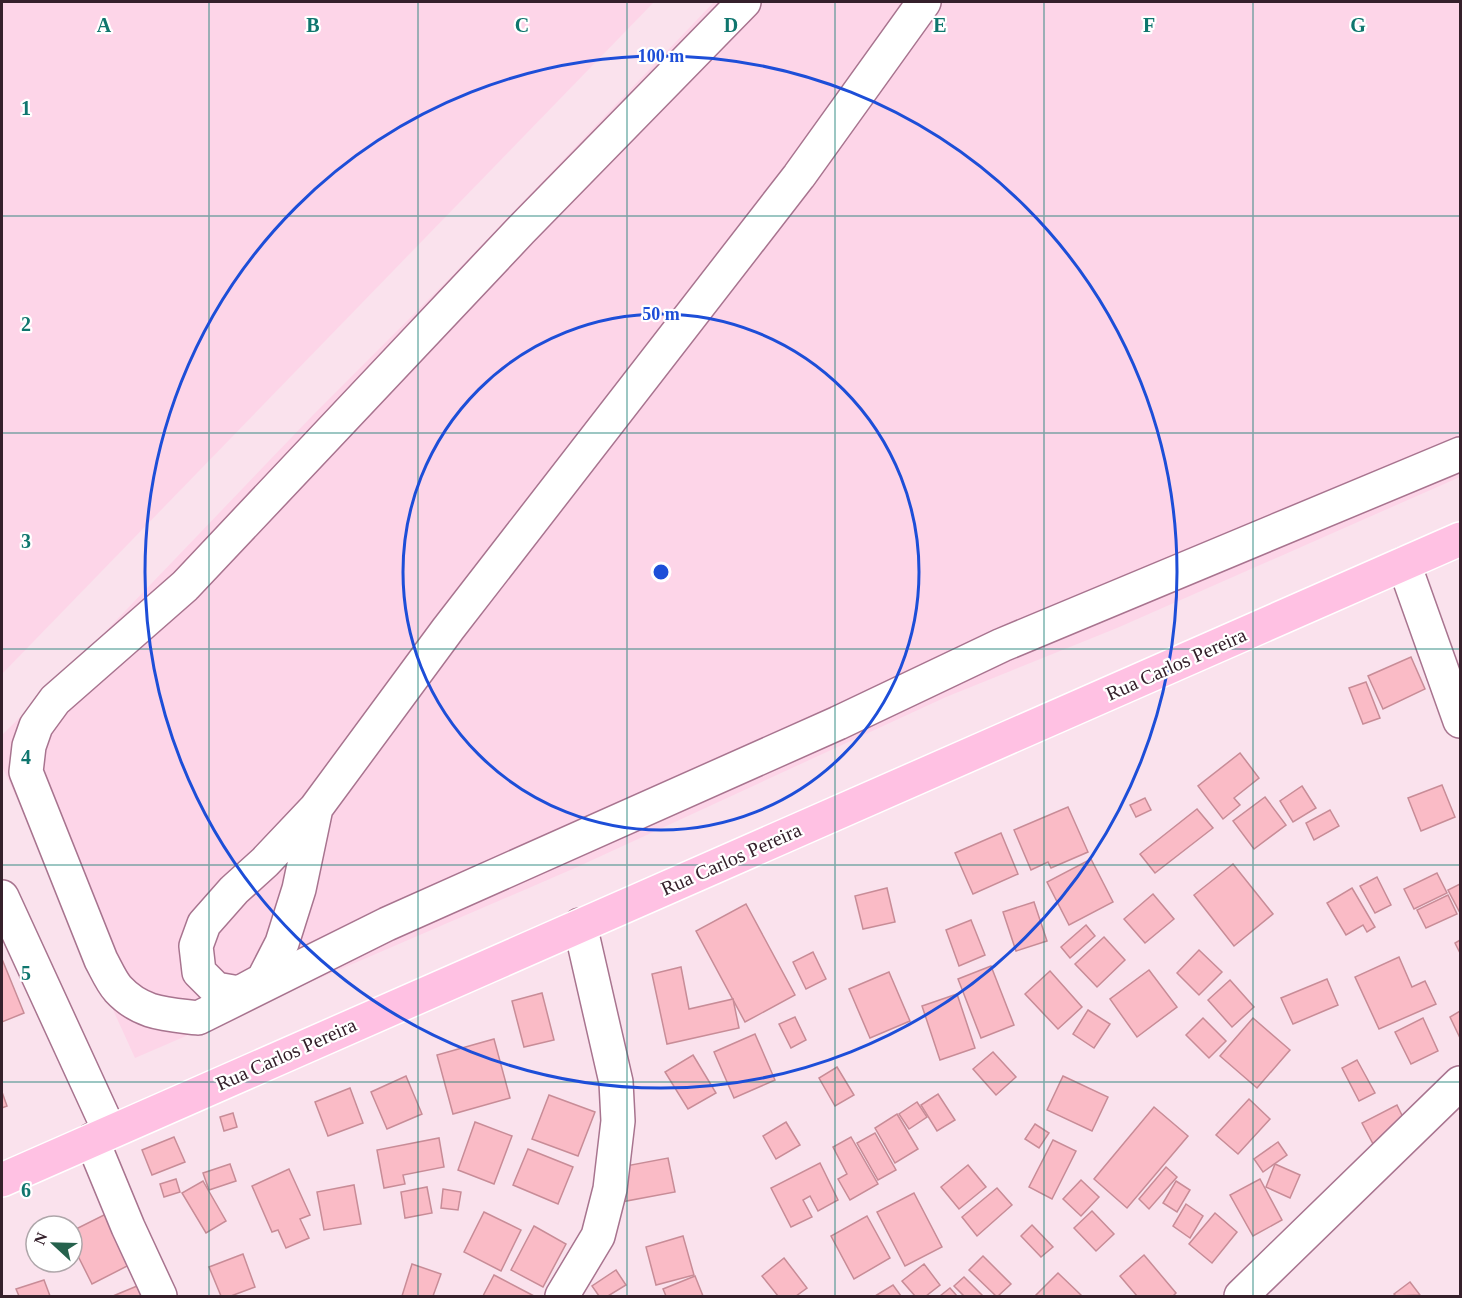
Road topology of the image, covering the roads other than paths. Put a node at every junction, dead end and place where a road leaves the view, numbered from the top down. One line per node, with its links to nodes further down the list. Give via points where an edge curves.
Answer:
1 (744, 2): 3 (street, via 521,230 184,586 56,700 36,726 26,772 101,960 117,988 139,1007 198,1018 387,924 1002,645)
2 (924, 2): 7 (street, via 799,176 448,628)
3 (1461, 454)
4 (1461, 540): 5 (main road, Rua Carlos Pereira)
5 (1404, 564): 6 (street); 9 (main road, Rua Carlos Pereira)
6 (1461, 721)
7 (315, 808): 7 (street, via 204,924 196,946 199,972 216,989 239,993 263,980 282,943 299,890)
8 (2, 897): 11 (street)
9 (580, 925): 11 (main road, Rua Carlos Pereira); 14 (street, via 616,1082 618,1122 610,1189 598,1236)
10 (1461, 1083): 15 (street)
11 (101, 1136): 12 (main road, Rua Carlos Pereira); 13 (street, via 128,1227)
12 (2, 1180)
13 (160, 1296)
14 (562, 1296)
15 (1241, 1296)

